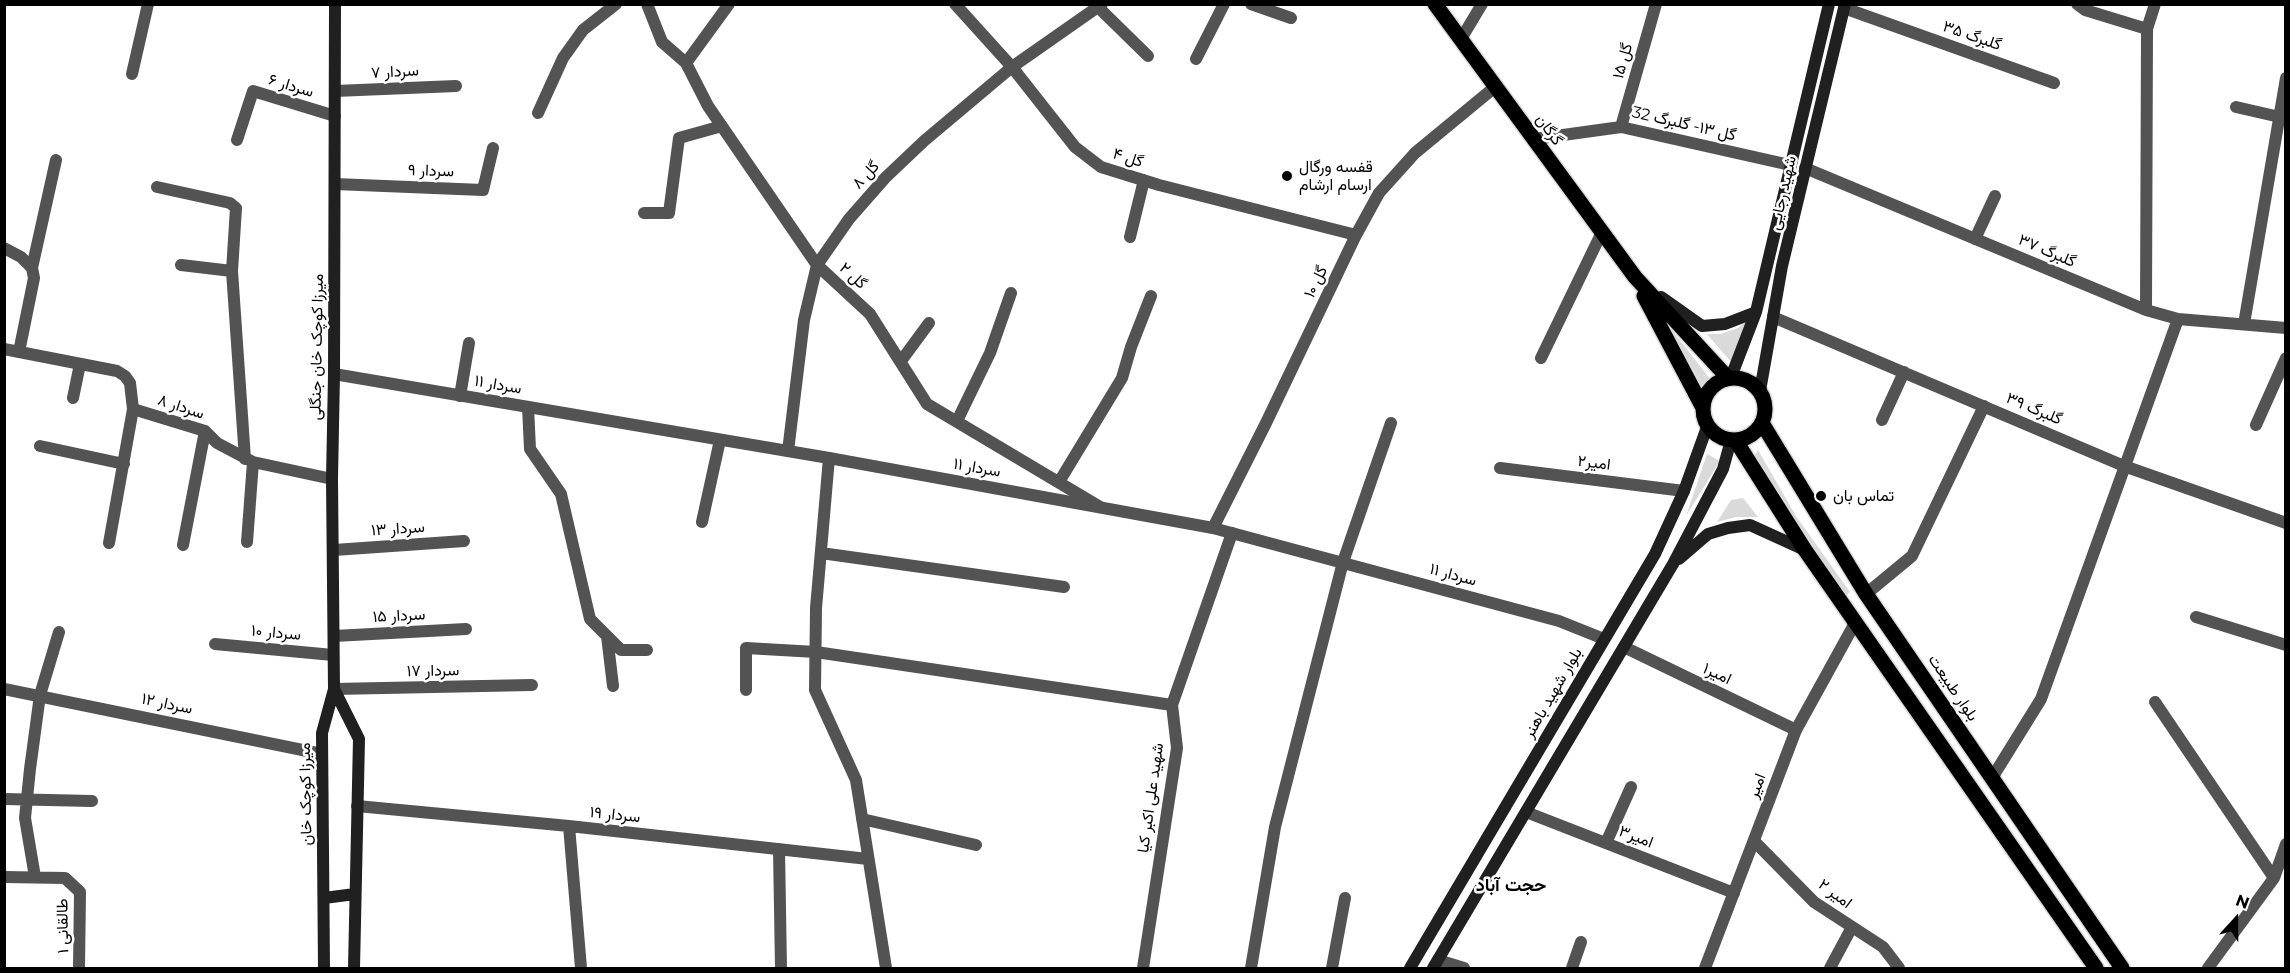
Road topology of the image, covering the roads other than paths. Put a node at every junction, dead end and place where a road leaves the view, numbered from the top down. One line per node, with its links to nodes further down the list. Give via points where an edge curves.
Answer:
1 (148, 4): 24 (street)
2 (335, 4): 29 (main road, میرزا کوچک خان جنگلی)
3 (616, 4): 31 (street, via 583,30 563,58)
4 (647, 4): 22 (street, گل ۲, via 662,42)
5 (729, 4): 22 (street)
6 (955, 4): 23 (street, گل ۴)
7 (1224, 4): 21 (street)
8 (1251, 4): 17 (street)
9 (1435, 4): 19 (main road, گرگان)
10 (1482, 4): 19 (street)
11 (1656, 4): 35 (street, گل ۱۵)
12 (1829, 4): 40 (main road, شهید رجایی)
13 (2077, 4): 18 (street)
14 (2155, 4): 18 (street)
15 (1100, 6): 20 (street); 23 (street, گل ۸)
16 (1845, 7): 26 (street, گلبرگ ۳۵); 41 (main road, شهید رجایی)
17 (1291, 18)
18 (2147, 29): 59 (street)
19 (1461, 39): 28 (main road, گرگان)
20 (1148, 56)
21 (1196, 59)
22 (686, 63): 34 (street, گل ۲)
23 (1012, 68): 42 (street, گل ۴, via 1075,147 1101,167); 53 (street, گل ۸, via 885,178 849,219)
24 (132, 74)
25 (2286, 78): 33 (street)
26 (2055, 83)
27 (456, 86): 29 (street, سردار ۷)
28 (1495, 87): 37 (main road, گرگان); 48 (street, گل ۱۰, via 1415,153 1379,193)
29 (335, 91): 32 (main road, میرزا کوچک خان جنگلی)
30 (2235, 107): 33 (street)
31 (538, 113)
32 (335, 116): 36 (street, سردار ۶, via 253,91); 43 (main road, میرزا کوچک خان جنگلی)
33 (2282, 118): 64 (street)
34 (722, 126): 46 (street, via 679,138 669,213); 53 (street, گل ۲)
35 (1621, 127): 37 (street, گل ۱۳- گلبرگ 32); 40 (street, گل ۱۳- گلبرگ 32)
36 (237, 140)
37 (1534, 140): 47 (main road, گرگان)
38 (493, 148): 43 (street, سردار ۹, via 483,190)
39 (56, 160): 54 (street)
40 (1790, 165): 60 (main road, شهید رجایی)
41 (1805, 168): 50 (street, گلبرگ ۳۷); 61 (main road, شهید رجایی)
42 (1144, 180): 48 (street, گل ۴); 49 (street)
43 (335, 184): 74 (main road, میرزا کوچک خان جنگلی)
44 (157, 187): 55 (street, via 236,208)
45 (1995, 196): 50 (street)
46 (644, 213)
47 (1602, 232): 56 (main road, گرگان); 69 (street)
48 (1356, 235): 105 (street, گل ۱۰)
49 (1130, 237)
50 (1975, 239): 59 (street, گلبرگ ۳۷)
51 (4, 248): 54 (street)
52 (181, 265): 55 (street)
53 (817, 265): 71 (street, گل ۲, via 870,314); 93 (street, گل ۸, via 804,320)
54 (32, 268): 68 (street, via 34,278)
55 (232, 271): 95 (street)
56 (1635, 277): 60 (main road, via 1702,326 1725,324); 75 (main road); 79 (main road)
57 (1011, 293): 84 (street, via 990,353)
58 (1151, 296): 100 (street, via 1122,378)
59 (2146, 310): 62 (street, گلبرگ ۳۷)
60 (1756, 312): 75 (main road, شهید رجایی)
61 (1773, 317): 73 (street, گلبرگ ۳۹); 76 (main road, شهید رجایی)
62 (2178, 319): 64 (street, گلبرگ ۳۷); 97 (street)
63 (929, 323): 71 (street)
64 (2244, 324): 65 (street, گلبرگ ۳۷)
65 (2286, 328)
66 (469, 343): 77 (street)
67 (4, 349): 68 (street, سردار ۸)
68 (19, 352): 72 (street, سردار ۸)
69 (1541, 358)
70 (2286, 358): 87 (street)
71 (901, 361): 84 (street, گل ۲, via 927,404)
72 (80, 364): 78 (street); 82 (street, سردار ۸, via 125,376 130,383)
73 (1904, 372): 80 (street, گلبرگ ۳۹); 83 (street)
74 (334, 374): 77 (street, سردار ۱۱); 99 (main road, میرزا کوچک خان جنگلی)
75 (1730, 378): 76 (main road, via 1752,383); 79 (main road, via 1711,386)
76 (1760, 391): 86 (main road, via 1765,401)
77 (460, 396): 81 (street, سردار ۱۱)
78 (73, 398)
79 (1702, 406): 88 (main road)
80 (1984, 406): 97 (street, گلبرگ ۳۹); 117 (street, via 1912,556)
81 (528, 407): 90 (street, سردار ۱۱); 123 (street, via 530,448 561,494 590,619)
82 (133, 409): 89 (street, سردار ۸); 96 (street)
83 (1882, 420)
84 (957, 422): 100 (street, گل ۲)
85 (1391, 423): 114 (street)
86 (1762, 423): 91 (main road, via 1747,438); 117 (main road, بلوار طبیعت)
87 (2256, 425)
88 (1707, 427): 91 (main road, via 1715,435); 101 (main road, بلوار شهید باهنر)
89 (204, 431): 95 (street, سردار ۸, via 217,443); 110 (street)
90 (720, 440): 93 (street, سردار ۱۱); 103 (street)
91 (1733, 440): 112 (main road); 115 (main road, via 1723,469)
92 (40, 446): 96 (street)
93 (788, 451): 94 (street, سردار ۱۱)
94 (829, 458): 102 (street, سردار ۱۱); 113 (street)
95 (249, 460): 99 (street, سردار ۸); 108 (street)
96 (124, 464): 109 (street)
97 (2124, 466): 104 (street, گلبرگ ۳۹); 141 (street, via 2041,699)
98 (1500, 468): 101 (street, امیر۲)
99 (332, 479): 111 (main road, میرزا کوچک خان جنگلی)
100 (1059, 482): 102 (street, گل ۲)
101 (1684, 491): 124 (main road, بلوار شهید باهنر, via 1655,554)
102 (1101, 507): 105 (street, سردار ۱۱)
103 (702, 522)
104 (2286, 524)
105 (1213, 528): 106 (street, سردار ۱۱)
106 (1232, 533): 114 (street, سردار ۱۱); 138 (street, شهید علی اکبر کیا)
107 (464, 541): 111 (street, سردار ۱۳)
108 (247, 542)
109 (109, 543)
110 (183, 545)
111 (334, 550): 122 (main road, میرزا کوچک خان جنگلی)
112 (1805, 550): 115 (main road, via 1750,525 1708,534); 119 (main road)
113 (821, 553): 116 (street); 129 (street)
114 (1343, 562): 124 (street, سردار ۱۱, via 1559,621); 173 (street, via 1275,827)
115 (1673, 564): 127 (main road)
116 (1064, 587)
117 (1866, 594): 141 (main road, بلوار طبیعت)
118 (2196, 617): 126 (street)
119 (1856, 623): 139 (street, امیر); 181 (main road)
120 (466, 629): 122 (street, سردار ۱۵)
121 (59, 632): 136 (street)
122 (334, 636): 130 (main road, میرزا کوچک خان جنگلی)
123 (607, 636): 128 (street, via 621,650); 132 (street)
124 (1604, 639): 175 (main road, بلوار شهید باهنر)
125 (215, 644): 130 (street, سردار ۱۰)
126 (2286, 645)
127 (1624, 647): 139 (street, امیر۱); 147 (main road)
128 (646, 650)
129 (816, 652): 135 (street, via 746,648); 138 (street); 148 (street, via 815,690 856,780)
130 (333, 655): 134 (main road, میرزا کوچک خان جنگلی)
131 (532, 685): 134 (street, سردار ۱۷)
132 (614, 686)
133 (4, 688): 136 (street, سردار ۱۲)
134 (334, 689): 140 (main road, میرزا کوچک خان, via 322,733); 146 (main road, via 359,739)
135 (746, 690)
136 (40, 695): 140 (street, سردار ۱۲); 144 (street)
137 (2155, 702): 158 (street)
138 (1172, 705): 172 (street, شهید علی اکبر کیا, via 1176,748)
139 (1796, 730): 150 (street, امیر)
140 (322, 754): 161 (main road, میرزا کوچک خان)
141 (1992, 778): 182 (main road, بلوار طبیعت)
142 (1631, 787): 151 (street)
143 (4, 800): 144 (street)
144 (27, 800): 145 (street); 157 (street, via 25,818)
145 (92, 801)
146 (357, 806): 149 (street, سردار ۱۹); 160 (main road)
147 (1526, 812): 151 (street, امیر۳); 165 (main road)
148 (862, 819): 153 (street); 155 (street)
149 (569, 826): 154 (street, سردار ۱۹); 169 (street)
150 (1754, 840): 159 (street, امیر); 163 (street, امیر ۲, via 1814,902)
151 (1606, 843): 159 (street, امیر۳)
152 (2286, 844): 158 (street)
153 (976, 845)
154 (779, 849): 155 (street, سردار ۱۹); 170 (street)
155 (868, 859): 171 (street)
156 (4, 877): 157 (street, طالقانی ۱)
157 (35, 878): 166 (street, طالقانی ۱, via 65,878 80,892)
158 (2274, 878): 183 (street)
159 (1734, 893): 178 (street, امیر)
160 (355, 894): 161 (main road); 168 (main road)
161 (324, 898): 167 (main road, میرزا کوچک خان)
162 (1344, 898): 174 (street)
163 (1852, 927): 179 (street); 180 (street, امیر ۲, via 1883,947)
164 (1581, 942): 177 (street)
165 (1436, 964): 176 (street)
166 (79, 969)
167 (324, 969)
168 (354, 969)
169 (581, 969)
170 (781, 969)
171 (886, 969)
172 (1143, 969)
173 (1251, 969)
174 (1332, 969)
175 (1410, 969)
176 (1464, 969)
177 (1572, 969)
178 (1706, 969)
179 (1830, 969)
180 (1899, 969)
181 (2096, 969)
182 (2122, 969)
183 (2208, 969)

